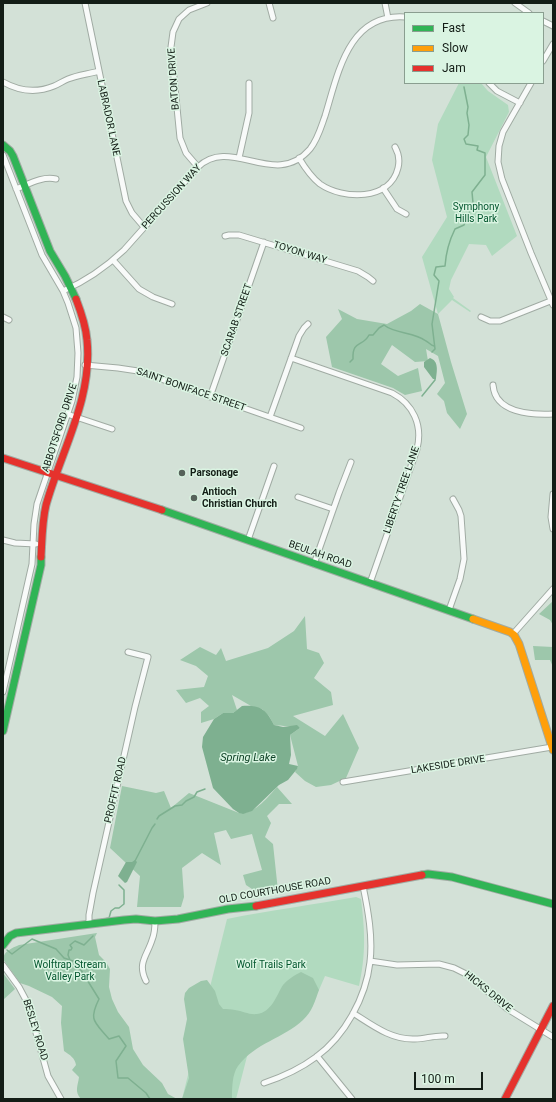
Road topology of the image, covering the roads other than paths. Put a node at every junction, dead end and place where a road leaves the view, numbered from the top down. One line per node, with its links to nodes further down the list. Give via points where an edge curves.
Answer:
1 (85, 3): 14 (street, LABRADOR LANE)
2 (207, 3): 25 (street, BATON DRIVE, via 189,10 180,20 173,32 171,47 180,138 186,152)
3 (268, 3): 8 (street)
4 (386, 3): 9 (street)
5 (516, 3): 6 (street)
6 (528, 12)
7 (404, 17): 9 (street, PERCUSSION WAY)
8 (273, 18)
9 (388, 18): 24 (street, PERCUSSION WAY, via 369,26 351,43 318,137 310,149)
10 (544, 21): 11 (street)
11 (553, 26)
12 (553, 44): 13 (street)
13 (544, 59)
14 (99, 71): 15 (street, via 73,77 41,90 24,90); 31 (street, LABRADOR LANE, via 126,201)
15 (3, 82)
16 (249, 83): 23 (street, via 248,118)
17 (490, 84): 19 (street)
18 (530, 84): 19 (street)
19 (520, 103): 38 (street, via 500,140 499,169)
20 (3, 145): 27 (street, ABBOTSFORD DRIVE, via 13,156)
21 (395, 147): 29 (street, via 399,157 398,169 392,181)
22 (3, 155): 28 (street, ABBOTSFORD DRIVE)
23 (239, 158): 24 (street, PERCUSSION WAY, via 274,165); 25 (street, PERCUSSION WAY, via 214,157 207,159)
24 (299, 158): 29 (street, via 320,184 335,192 359,195)
25 (198, 167): 31 (street, PERCUSSION WAY)
26 (56, 179): 27 (street, via 46,178)
27 (24, 185): 28 (street); 36 (street, ABBOTSFORD DRIVE, via 50,251)
28 (16, 188): 37 (street, ABBOTSFORD DRIVE, via 42,255)
29 (383, 188): 30 (street, via 397,208)
30 (406, 214)
31 (144, 227): 34 (street, PERCUSSION WAY)
32 (224, 236): 33 (street, TOYON WAY, via 239,235)
33 (264, 242): 35 (street, TOYON WAY, via 358,271); 48 (street, SCARAB STREET)
34 (113, 260): 36 (street, PERCUSSION WAY); 39 (street, via 139,289)
35 (373, 281)
36 (71, 287): 37 (street, PERCUSSION WAY); 46 (street, ABBOTSFORD DRIVE, via 79,306 87,340)
37 (63, 291): 45 (street, ABBOTSFORD DRIVE, via 76,328)
38 (552, 302): 41 (street, via 500,321 490,321)
39 (172, 304)
40 (3, 317): 42 (street)
41 (481, 317)
42 (9, 320)
43 (308, 324): 44 (street, via 299,336)
44 (291, 358): 52 (street); 70 (street, LIBERTY TREE LANE, via 392,392 404,400 416,418 419,432 417,449)
45 (78, 365): 46 (street, SAINT BONIFACE STREET); 49 (street, ABBOTSFORD DRIVE, via 75,389)
46 (87, 366): 48 (street, SAINT BONIFACE STREET, via 130,370); 51 (street, ABBOTSFORD DRIVE, via 84,391)
47 (493, 385): 50 (street, via 498,399 508,407 526,413)
48 (210, 397): 52 (street, SAINT BONIFACE STREET)
49 (67, 414): 51 (street); 58 (street, ABBOTSFORD DRIVE)
50 (553, 414)
51 (76, 417): 54 (street); 59 (street, ABBOTSFORD DRIVE)
52 (270, 417): 53 (street, SAINT BONIFACE STREET)
53 (301, 428)
54 (112, 429)
55 (3, 458): 58 (street, BEULAH ROAD)
56 (352, 462): 63 (street)
57 (274, 466): 66 (street)
58 (47, 472): 59 (street, BEULAH ROAD); 67 (street, ABBOTSFORD DRIVE, via 36,508)
59 (56, 475): 66 (street, BEULAH ROAD); 68 (street, ABBOTSFORD DRIVE, via 44,514)
60 (553, 494): 64 (street)
61 (298, 497): 63 (street)
62 (453, 499): 72 (street, via 461,516 464,559)
63 (333, 509): 69 (street)
64 (553, 529)
65 (3, 540): 67 (street)
66 (248, 540): 69 (street, BEULAH ROAD)
67 (34, 544): 68 (street); 75 (street, ABBOTSFORD DRIVE, via 32,564)
68 (43, 544): 76 (street, ABBOTSFORD DRIVE, via 41,565)
69 (314, 564): 70 (street, BEULAH ROAD)
70 (370, 583): 72 (street, BEULAH ROAD)
71 (553, 589): 73 (street)
72 (449, 610): 73 (street, BEULAH ROAD)
73 (513, 634): 77 (street, via 519,644)
74 (128, 652): 82 (street, PROFFIT ROAD, via 148,657 94,887 88,915)
75 (3, 692)
76 (3, 731)
77 (553, 749): 78 (street, LAKESIDE DRIVE)
78 (344, 782)
79 (363, 886): 80 (street, OLD COURTHOUSE ROAD, via 439,874); 81 (street, OLD COURTHOUSE ROAD, via 187,918); 84 (street, via 368,909)
80 (553, 904)
81 (154, 921): 82 (street, OLD COURTHOUSE ROAD, via 136,919); 86 (street, via 153,938 142,966)
82 (89, 924): 83 (street, OLD COURTHOUSE ROAD, via 16,933)
83 (3, 945)
84 (370, 961): 88 (street, via 365,984); 89 (street, HICKS DRIVE, via 397,965 439,964 454,968 470,976 506,1008)
85 (3, 965): 94 (street, BESLEY ROAD, via 26,999 48,1076)
86 (146, 981)
87 (553, 1006): 89 (street)
88 (353, 1013): 90 (street, via 398,1038); 92 (street, via 343,1029)
89 (541, 1029): 91 (street, HICKS DRIVE); 96 (street)
90 (445, 1036)
91 (553, 1037)
92 (317, 1056): 93 (street, via 304,1065); 95 (street)
93 (264, 1083)
94 (61, 1099)
95 (352, 1099)
96 (505, 1099)

